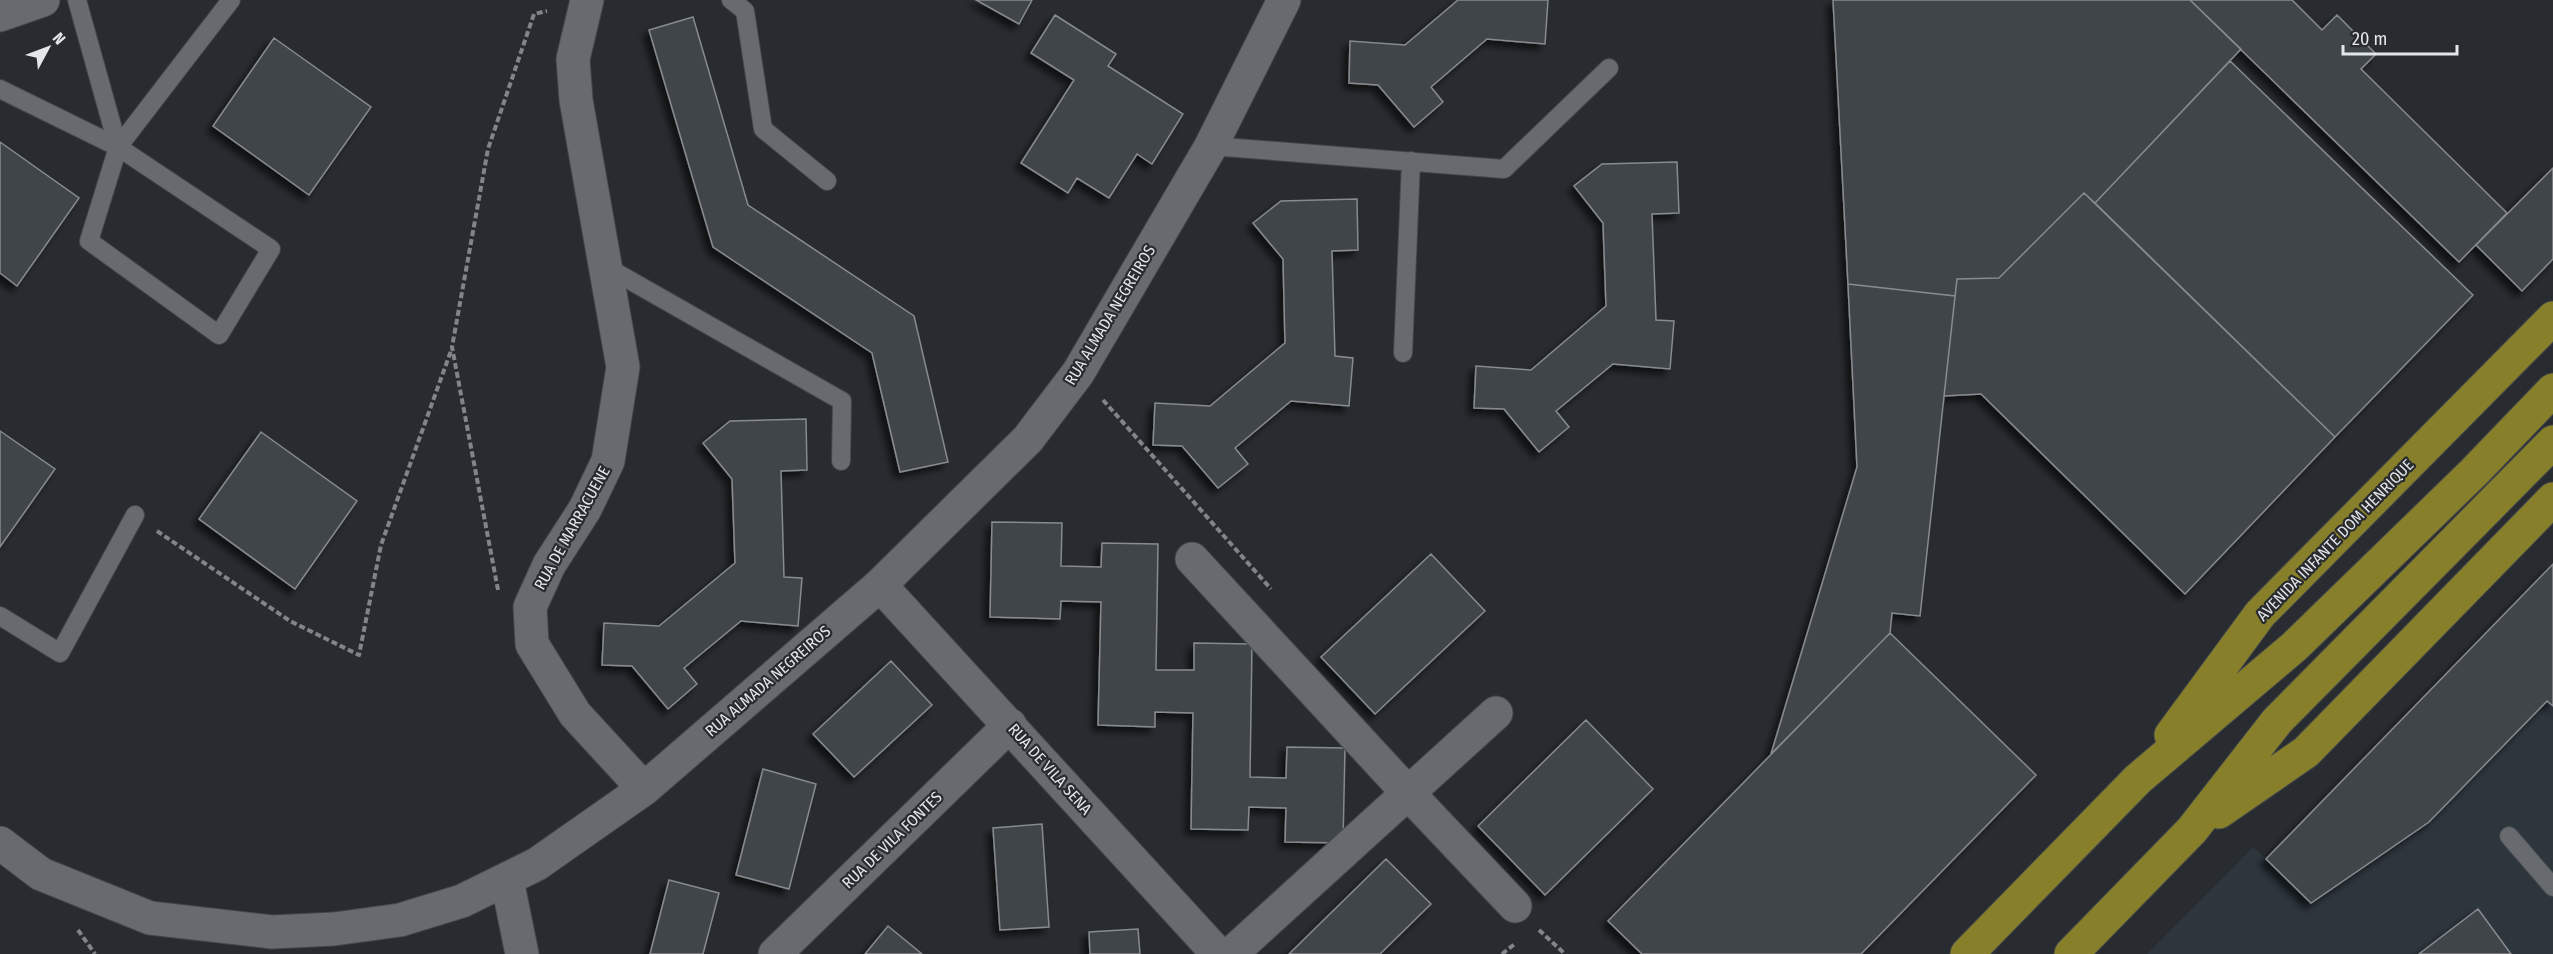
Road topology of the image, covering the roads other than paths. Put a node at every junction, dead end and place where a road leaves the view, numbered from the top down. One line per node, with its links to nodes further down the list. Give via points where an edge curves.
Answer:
1 (43, 0): 7 (street)
2 (77, 0): 11 (lane)
3 (231, 0): 11 (lane)
4 (731, 0): 13 (lane, via 745,11 763,129)
5 (1284, 0): 10 (street, RUA ALMADA NEGREIROS)
6 (586, 1): 14 (street, RUA DE MARRACUENE, via 573,59)
7 (0, 15)
8 (1609, 68): 12 (lane, via 1504,169)
9 (0, 89): 11 (lane)
10 (1211, 146): 12 (lane); 23 (street, RUA ALMADA NEGREIROS, via 1078,373 1028,439)
11 (118, 147): 11 (lane, via 272,249 219,335 89,241)
12 (1410, 161): 16 (lane)
13 (827, 181)
14 (603, 265): 19 (lane, via 842,400); 28 (street, RUA DE MARRACUENE, via 622,367 608,461 530,606 532,644 575,714)
15 (2553, 318): 27 (highway, AVENIDA INFANTE DOM HENRIQUE, via 2260,614)
16 (1403, 353)
17 (2553, 390): 27 (highway, AVENIDA INFANTE DOM HENRIQUE, via 2295,646)
18 (2553, 442): 30 (highway, via 2277,721)
19 (841, 461)
20 (2553, 499): 30 (highway, via 2306,752)
21 (135, 515): 24 (lane, via 60,653)
22 (1192, 559): 29 (street)
23 (880, 585): 26 (street, RUA DE VILA SENA); 28 (street, RUA ALMADA NEGREIROS)
24 (0, 616)
25 (1496, 713): 29 (street)
26 (1010, 725): 38 (street, RUA DE VILA FONTES); 39 (street, RUA DE VILA SENA)
27 (2138, 779): 41 (highway, AVENIDA INFANTE DOM HENRIQUE)
28 (644, 789): 33 (street, RUA ALMADA NEGREIROS, via 537,864)
29 (1407, 793): 35 (street); 40 (street)
30 (2192, 830): 42 (highway)
31 (2509, 836): 34 (lane)
32 (0, 843): 36 (street, RUA ALMADA NEGREIROS, via 41,874 150,918)
33 (507, 880): 36 (street, RUA ALMADA NEGREIROS, via 462,901 400,920); 37 (street)
34 (2553, 887)
35 (1515, 906)
36 (268, 943)
37 (522, 954)
38 (775, 954)
39 (1218, 954)
40 (1232, 954)
41 (1967, 954)
42 (2071, 954)

